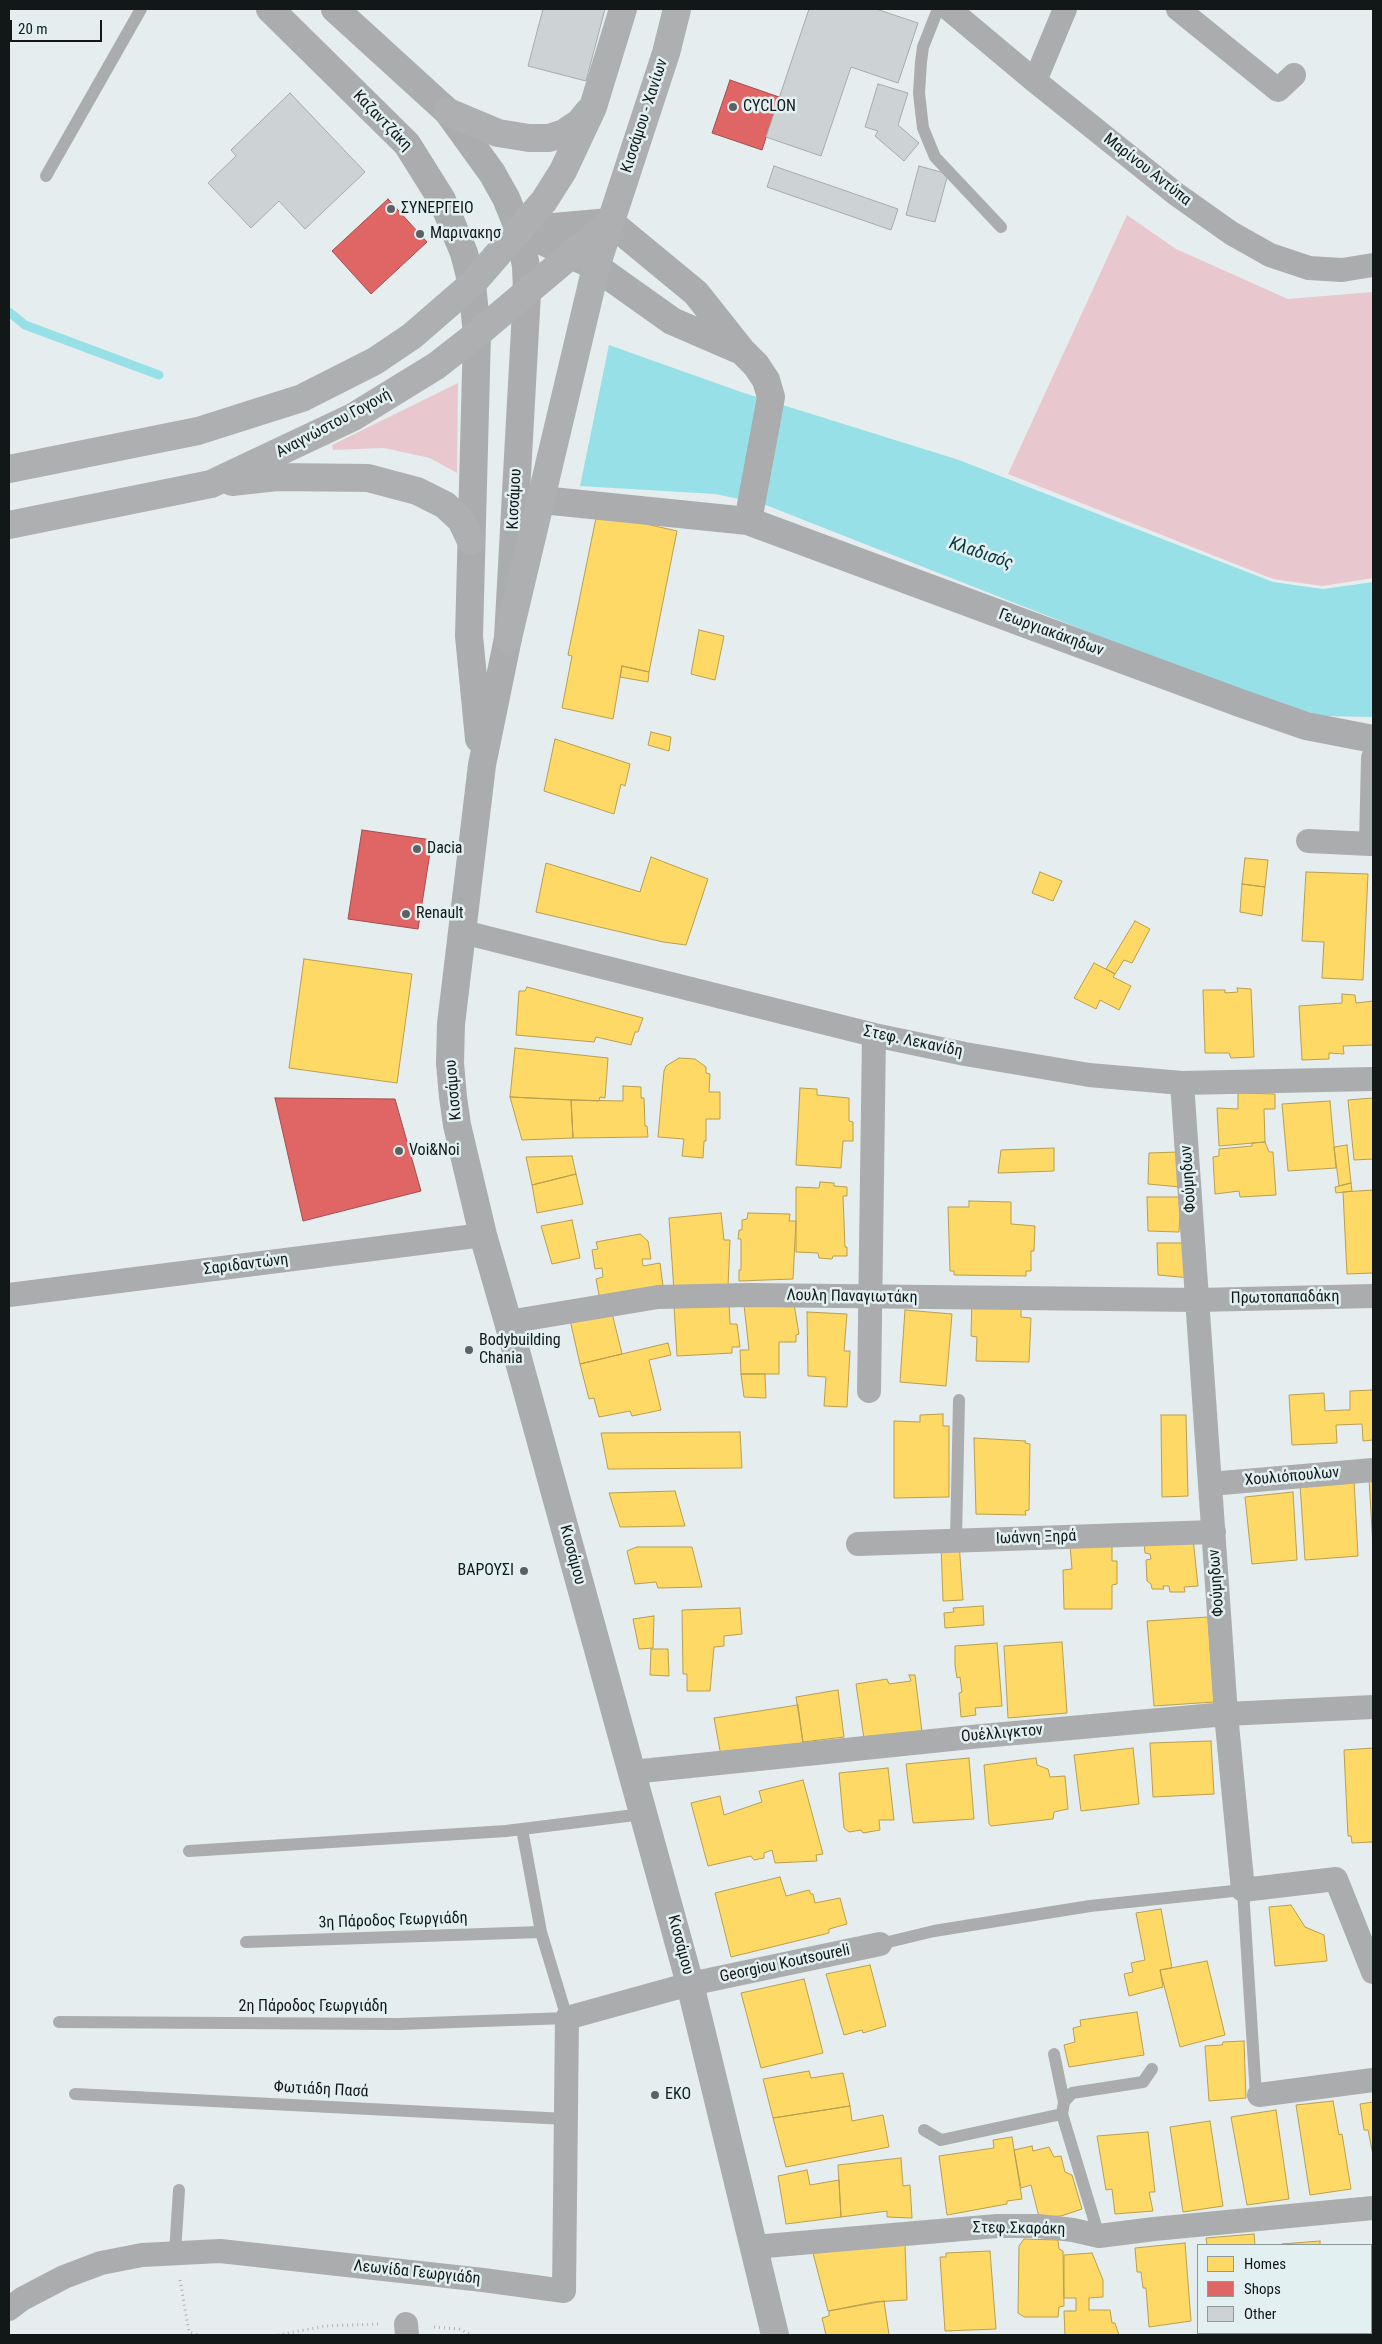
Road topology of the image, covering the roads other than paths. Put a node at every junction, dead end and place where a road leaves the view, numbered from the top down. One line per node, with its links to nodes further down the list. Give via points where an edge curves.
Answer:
1 (141, 9): 14 (lane)
2 (270, 9): 21 (main road, Καζαντζάκη, via 407,144 446,208)
3 (335, 9): 13 (main road)
4 (623, 9): 12 (main road)
5 (677, 9): 15 (main road, Κισσάμου - Χανίων, via 666,53)
6 (938, 9): 16 (lane, via 923,47 921,62 919,93 923,128 935,157)
7 (949, 9): 11 (street, Μαρίνου Αντύπα)
8 (1064, 9): 11 (street)
9 (1178, 9): 10 (street, via 1278,90)
10 (1294, 75)
11 (1035, 81): 19 (street, Μαρίνου Αντύπα, via 1176,194 1250,244 1309,268 1342,270)
12 (592, 107): 13 (main road, via 579,123 549,138 498,133); 17 (main road, via 563,171 544,201)
13 (448, 112): 17 (main road, via 492,173)
14 (46, 176)
15 (610, 222): 17 (main road); 18 (main road, Αναγνώστου Γογονή); 20 (main road, Κισσάμου - Χανίων); 24 (main road, via 696,294)
16 (1001, 227)
17 (519, 230): 18 (main road); 21 (main road); 22 (main road, Κισσάμου)
18 (571, 255): 20 (main road); 22 (main road, Αναγνώστου Γογονή)
19 (1373, 265)
20 (596, 267): 24 (main road, via 672,321); 27 (main road, Κισσάμου - Χανίων)
21 (472, 284): 23 (main road, Κισσάμου); 25 (main road, via 412,336 374,361 302,398 198,430)
22 (527, 293): 23 (main road, Αναγνώστου Γογονή); 31 (main road, Κισσάμου)
23 (477, 334): 26 (main road, Αναγνώστου Γογονή, via 431,369 353,417); 30 (main road, Κισσάμου)
24 (742, 351): 28 (main road, via 766,380 771,397)
25 (9, 469)
26 (211, 484): 29 (main road, Αναγνώστου Γογονή); 30 (main road, via 277,477 368,478 417,492 445,505 461,520)
27 (542, 500): 28 (main road, Γεωργιακάκηδων); 31 (main road, Κισσάμου - Χανίων)
28 (750, 512): 32 (main road, Γεωργιακάκηδων, via 1240,703 1306,726)
29 (9, 525)
30 (471, 541): 34 (main road, Κισσάμου, via 469,636)
31 (508, 638): 34 (main road, Κισσάμου)
32 (1373, 739)
33 (1373, 758): 36 (street)
34 (482, 765): 37 (main road, Κισσάμου)
35 (1308, 842): 36 (street)
36 (1372, 844)
37 (463, 932): 38 (street, Στεφ. Λεκανίδη); 41 (main road, Κισσάμου, via 451,1024 450,1064 457,1125)
38 (874, 1034): 40 (street, Στεφ. Λεκανίδη, via 965,1054 1089,1075); 44 (street)
39 (1373, 1079): 40 (street, Στεφ. Λεκανίδη)
40 (1182, 1083): 45 (street, Φούμηδων)
41 (482, 1235): 42 (street, Σαριδαντώνη); 46 (main road, Κισσάμου)
42 (9, 1295)
43 (1373, 1296): 45 (street, Πρωτοπαπαδάκη)
44 (870, 1298): 45 (street, Λουλη Παναγιωτάκη); 46 (street, Λουλη Παναγιωτάκη, via 658,1297); 47 (street)
45 (1198, 1300): 50 (street, Φούμηδων)
46 (508, 1322): 56 (main road, Κισσάμου)
47 (868, 1391)
48 (959, 1400): 52 (lane)
49 (1373, 1470): 50 (street, Χουλιόπουλων)
50 (1210, 1484): 51 (street, Φούμηδων)
51 (1214, 1532): 52 (street, Ιωάννη Ξηρά); 55 (street, Φούμηδων)
52 (956, 1540): 53 (street, Ιωάννη Ξηρά)
53 (858, 1544)
54 (1373, 1707): 55 (street, Ουέλλιγκτον)
55 (1226, 1714): 56 (street, Ουέλλιγκτον); 60 (street, Φούμηδων)
56 (632, 1772): 57 (main road, Κισσάμου)
57 (643, 1814): 58 (lane); 65 (main road, Κισσάμου)
58 (522, 1829): 59 (lane); 61 (lane, Λεωνίδα Γεωργιάδη)
59 (189, 1851)
60 (1243, 1890): 63 (lane, via 1090,1906); 64 (street, via 1336,1880); 72 (lane, via 1256,2096)
61 (542, 1932): 62 (lane, 3η Πάροδος Γεωργιάδη); 66 (lane, Λεωνίδα Γεωργιάδη)
62 (246, 1942)
63 (880, 1944): 65 (street, Georgiou Koutsoureli)
64 (1373, 1972)
65 (690, 1984): 66 (street); 79 (main road, Κισσάμου)
66 (567, 2018): 67 (lane, 2η Πάροδος Γεωργιάδη, via 399,2024); 74 (street, Λεωνίδα Γεωργιάδη)
67 (59, 2022)
68 (1054, 2054): 73 (lane)
69 (1152, 2069): 73 (lane, via 1143,2082 1072,2093)
70 (1373, 2080): 72 (street)
71 (75, 2094): 74 (lane, Φωτιάδη Πασά)
72 (1259, 2095)
73 (1063, 2108): 75 (lane, via 941,2140); 78 (lane)
74 (566, 2119): 80 (street, Λεωνίδα Γεωργιάδη, via 564,2291 220,2251)
75 (924, 2130)
76 (179, 2190): 80 (lane)
77 (1373, 2208): 78 (street, Στεφ.Σκαράκη)
78 (1099, 2236): 79 (street, Στεφ.Σκαράκη, via 1038,2226 997,2226)
79 (754, 2247): 82 (main road, Κισσάμου)
80 (187, 2253): 81 (street, Λεωνίδα Γεωργιάδη, via 142,2255 101,2263 64,2277)
81 (9, 2309)
82 (775, 2335)

